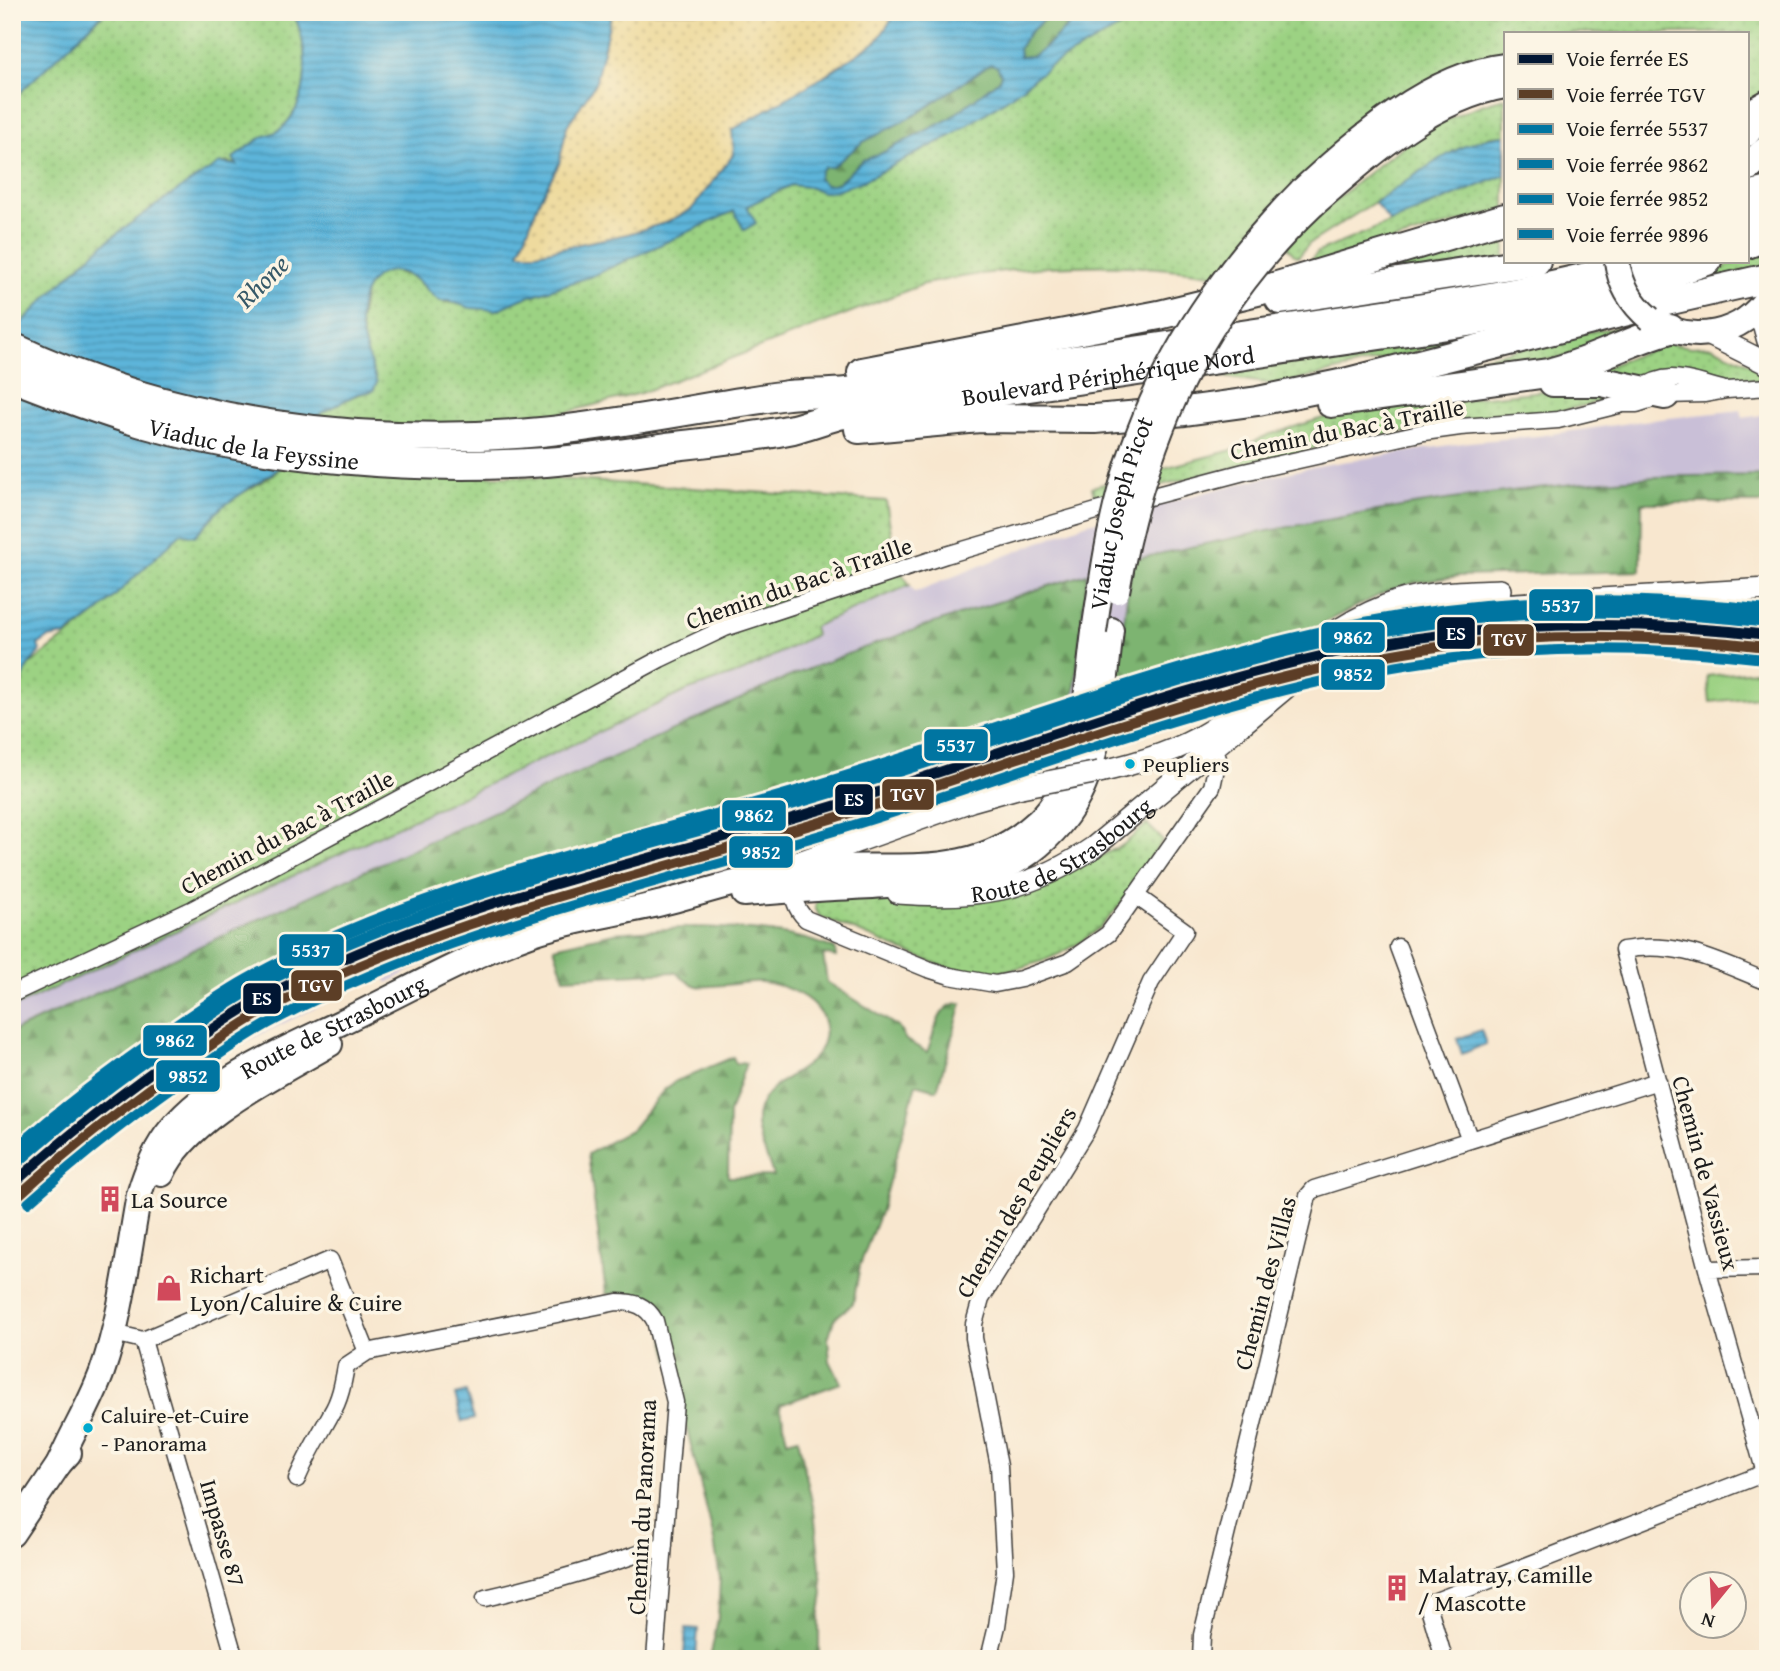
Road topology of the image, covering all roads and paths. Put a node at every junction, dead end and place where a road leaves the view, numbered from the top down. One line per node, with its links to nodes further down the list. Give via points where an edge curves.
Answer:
1 (1504, 66): 9 (main road, via 1473,73 1425,95 1367,134)
2 (1504, 86): 9 (main road, via 1473,95 1426,118)
3 (1768, 102): 4 (main road)
4 (1748, 113)
5 (1768, 113): 6 (main road)
6 (1748, 135)
7 (1768, 150): 8 (highway)
8 (1757, 197)
9 (1307, 198): 38 (main road, Viaduc Joseph Picot, bridge, via 1210,331 1148,461 1102,631 1099,722 1088,771 1071,810 1039,846 997,870 962,880)
10 (1498, 222): 18 (highway)
11 (1768, 236): 12 (highway)
12 (1748, 244)
13 (1530, 262): 18 (highway)
14 (1617, 262): 19 (main road, bridge, via 1628,295)
15 (1641, 262): 28 (highway, Boulevard Périphérique Nord, via 1595,276 1464,302 932,380)
16 (1704, 262): 31 (highway, Boulevard Périphérique Nord, via 1600,296 1516,314 839,415)
17 (1767, 291): 20 (main road, via 1740,323); 21 (main road, via 1763,324); 30 (highway, via 1671,300)
18 (1159, 315): 28 (highway, via 841,377)
19 (1660, 324): 20 (main road, via 1688,334); 27 (highway, via 1639,338 1565,369)
20 (1708, 334): 23 (main road)
21 (1768, 341)
22 (12, 347): 32 (highway, Viaduc de la Feyssine, via 138,394 215,413 373,435)
23 (1768, 364)
24 (12, 377): 33 (highway, Viaduc de la Feyssine, via 144,423 283,452 373,461)
25 (1768, 387): 26 (street, Chemin du Bac à Traille)
26 (1727, 390): 29 (street, Chemin du Bac à Traille); 29 (street, Chemin du Bac à Traille, via 1663,377 1649,382)
27 (1411, 391): 29 (highway, via 1574,381 1602,382); 30 (highway, via 1336,402)
28 (792, 395): 32 (highway, Boulevard Périphérique Nord)
29 (1642, 397): 45 (street, Chemin du Bac à Traille, via 1558,419 1424,432 1244,472 946,555 725,628 193,909)
30 (1258, 401): 31 (highway, via 1095,419 980,418 842,431)
31 (793, 429): 33 (highway, Boulevard Périphérique Nord, via 596,457)
32 (499, 435)
33 (503, 464)
34 (1768, 583): 36 (main road, Route de Strasbourg, via 1614,584 1426,594 1385,605)
35 (1768, 589): 36 (main road, Route de Strasbourg, via 1428,610)
36 (1342, 634): 37 (main road, Route de Strasbourg)
37 (1212, 739): 38 (main road, Route de Strasbourg, via 1094,847 1059,870 1020,886 958,896); 39 (main road, Route de Strasbourg, bridge, via 971,802); 41 (street, via 1216,772 1209,793)
38 (842, 878): 39 (main road, via 807,869); 40 (main road, Route de Strasbourg)
39 (741, 880): 42 (main road, Route de Strasbourg)
40 (793, 890): 41 (street, via 799,913 806,919 928,969 995,984 1043,972 1090,948 1108,934); 42 (main road, Route de Strasbourg)
41 (1135, 895): 59 (street, Chemin des Peupliers, via 1185,931 1151,982 1087,1129 981,1299 974,1324 999,1466 1005,1571)
42 (667, 902): 50 (main road, Route de Strasbourg, via 506,943 450,970 213,1114 184,1141 164,1169 153,1200)
43 (1398, 947): 47 (street)
44 (1768, 982): 46 (street, Chemin de Vassieux, via 1679,949 1623,950)
45 (12, 994)
46 (1658, 1081): 47 (street, Chemin des Villas); 49 (street, Chemin de Vassieux)
47 (1471, 1140): 60 (street, Chemin des Villas, via 1314,1189 1308,1196 1202,1635)
48 (1768, 1268): 49 (street)
49 (1707, 1269): 52 (street, Chemin de Vassieux)
50 (128, 1336): 51 (street, via 330,1260); 54 (main road, Route de Strasbourg, via 103,1404); 57 (street, Impasse 87)
51 (367, 1352): 53 (street, via 346,1366 332,1413); 55 (street, Chemin du Panorama, via 617,1302 642,1305 655,1321 675,1402)
52 (1766, 1472): 61 (street, Chemin de Vassieux, via 1428,1604)
53 (297, 1479)
54 (12, 1534)
55 (664, 1545): 56 (street); 58 (street, Chemin du Panorama)
56 (485, 1598)
57 (235, 1659)
58 (655, 1659)
59 (989, 1659)
60 (1201, 1659)
61 (1444, 1659)

